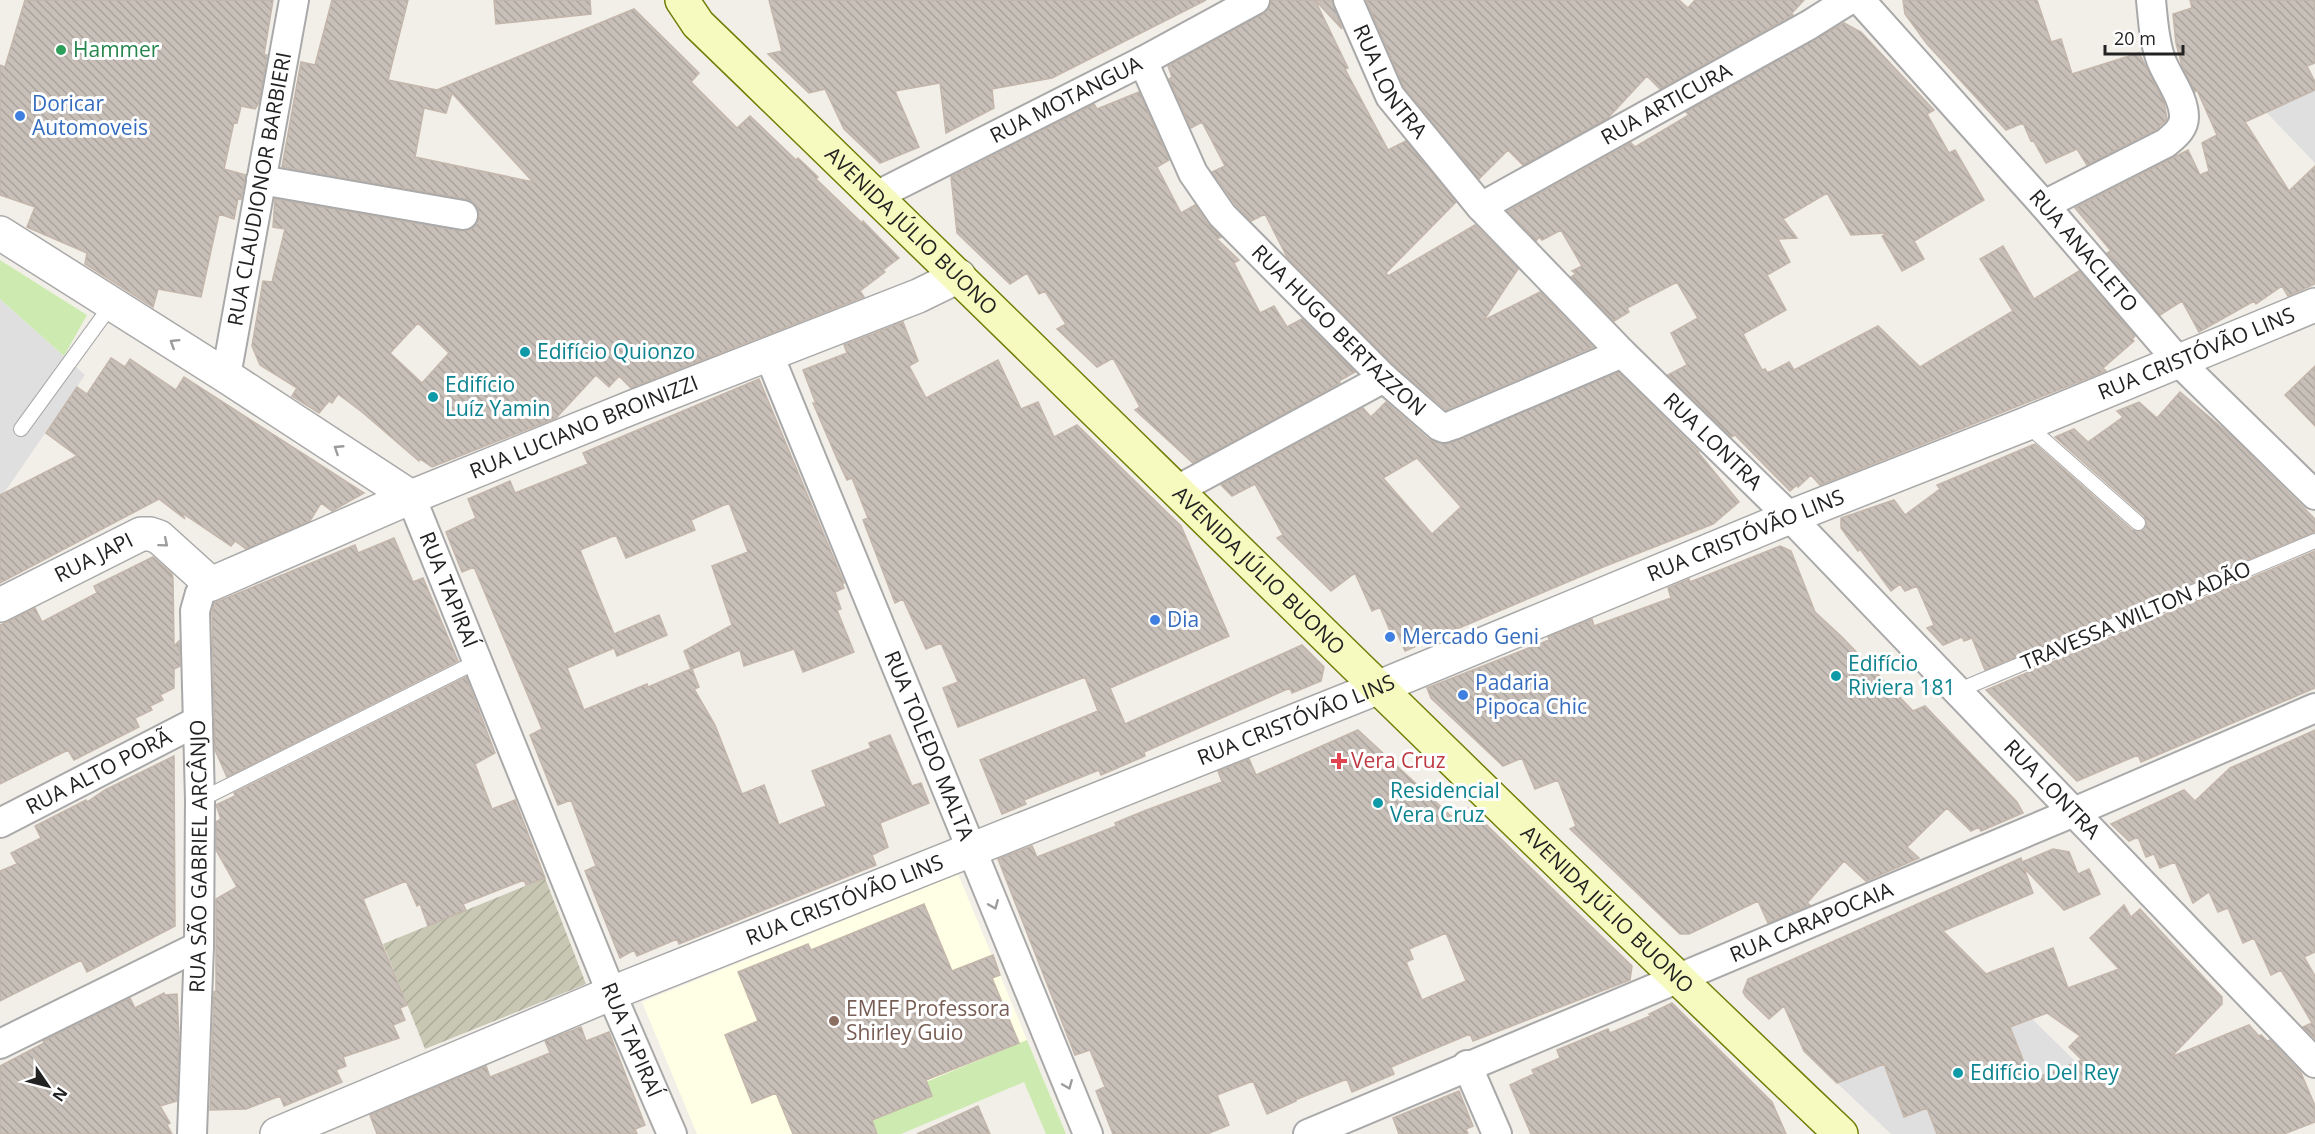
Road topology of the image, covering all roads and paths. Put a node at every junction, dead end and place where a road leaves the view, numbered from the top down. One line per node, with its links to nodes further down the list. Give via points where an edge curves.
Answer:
1 (294, 0): 9 (street, RUA CLAUDIONOR BARBIERI)
2 (682, 0): 10 (main road, AVENIDA JÚLIO BUONO, via 698,24)
3 (1253, 0): 8 (street, RUA MOTANGUA)
4 (1348, 0): 12 (street, RUA LONTRA, via 1390,96)
5 (1849, 0): 12 (street, RUA ARTICURA)
6 (1860, 0): 11 (street, RUA ANACLETO)
7 (2151, 0): 11 (street, via 2162,61 2182,106 2181,129 2166,143)
8 (1143, 61): 10 (street, RUA MOTANGUA); 22 (street, RUA HUGO BERTAZZON, via 1193,172 1222,215)
9 (261, 180): 13 (street); 21 (street, RUA CLAUDIONOR BARBIERI)
10 (876, 196): 15 (main road, AVENIDA JÚLIO BUONO)
11 (2044, 205): 20 (street, RUA ANACLETO)
12 (1481, 207): 18 (street, RUA LONTRA)
13 (463, 215)
14 (0, 233): 16 (street)
15 (959, 276): 19 (street, RUA LUCIANO BROINIZZI); 25 (main road, AVENIDA JÚLIO BUONO)
16 (112, 304): 21 (street, one-way to 16); 24 (lane)
17 (2315, 305): 20 (street, RUA CRISTÓVÃO LINS)
18 (1622, 353): 22 (street, RUA HUGO BERTAZZON, via 1444,428 1432,422); 28 (street, RUA LONTRA)
19 (769, 355): 27 (street, RUA LUCIANO BROINIZZI); 41 (street, RUA TOLEDO MALTA)
20 (2179, 362): 23 (street, RUA CRISTÓVÃO LINS); 26 (street, RUA ANACLETO)
21 (226, 376): 27 (street, one-way to 21)
22 (1384, 378): 25 (street)
23 (2026, 424): 28 (street, RUA CRISTÓVÃO LINS); 29 (lane)
24 (21, 429)
25 (1177, 490): 34 (main road, AVENIDA JÚLIO BUONO)
26 (2315, 495)
27 (392, 496): 31 (street, RUA LUCIANO BROINIZZI); 33 (street, RUA TAPIRAÍ)
28 (1790, 518): 34 (street, RUA CRISTÓVÃO LINS); 35 (street, RUA LONTRA)
29 (2138, 522)
30 (2315, 541): 35 (lane, TRAVESSA WILTON ADÃO)
31 (211, 584): 32 (street, RUA JAPI, one-way to 31, via 141,534 159,537); 37 (street, RUA SÃO GABRIEL ARCÂNJO, via 200,594 195,611)
32 (0, 605)
33 (478, 662): 38 (lane); 44 (street, RUA TAPIRAÍ)
34 (1377, 688): 41 (street, RUA CRISTÓVÃO LINS); 43 (main road, AVENIDA JÚLIO BUONO)
35 (1957, 691): 39 (street, RUA LONTRA)
36 (2315, 708): 39 (street, RUA CARAPOCAIA)
37 (198, 721): 38 (street, RUA SÃO GABRIEL ARCÂNJO); 40 (street, RUA ALTO PORÃ)
38 (200, 800): 42 (street, RUA SÃO GABRIEL ARCÂNJO)
39 (2074, 812): 43 (street, RUA CARAPOCAIA); 46 (street, RUA LONTRA)
40 (0, 823)
41 (971, 851): 44 (street, RUA CRISTÓVÃO LINS); 51 (street, RUA TOLEDO MALTA, one-way to 51)
42 (199, 946): 45 (street); 48 (street, RUA SÃO GABRIEL ARCÂNJO)
43 (1677, 978): 47 (street, RUA CARAPOCAIA); 54 (main road, AVENIDA JÚLIO BUONO)
44 (612, 993): 49 (street, RUA CRISTÓVÃO LINS); 50 (street, RUA TAPIRAÍ)
45 (0, 1044)
46 (2315, 1064)
47 (1467, 1065): 52 (street, RUA CARAPOCAIA); 53 (street)
48 (192, 1134)
49 (277, 1134)
50 (672, 1134)
51 (1088, 1134)
52 (1308, 1134)
53 (1497, 1134)
54 (1841, 1134)

